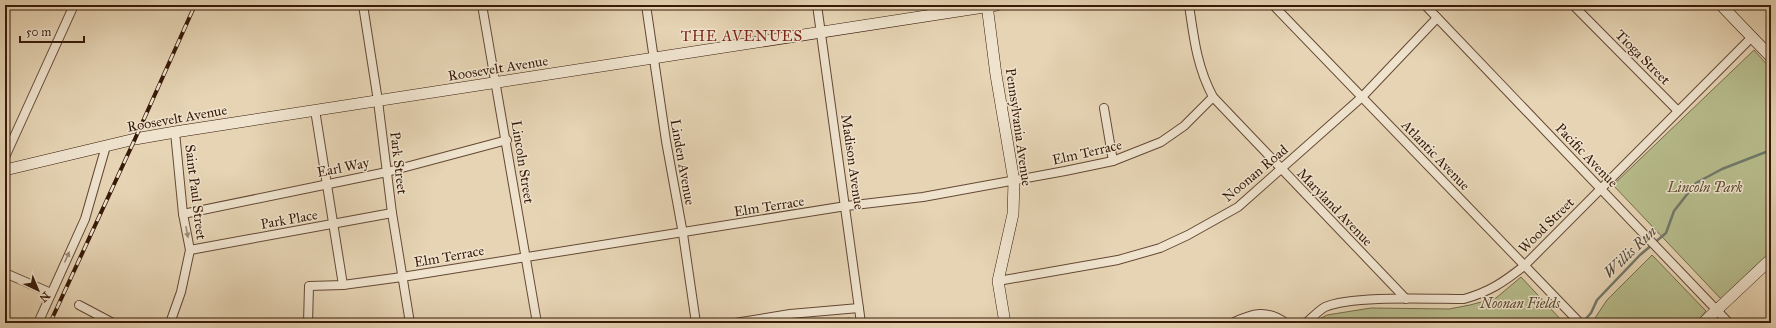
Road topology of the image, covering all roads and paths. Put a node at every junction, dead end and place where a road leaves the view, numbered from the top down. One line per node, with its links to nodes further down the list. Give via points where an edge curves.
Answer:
1 (74, 5): 27 (street)
2 (363, 5): 20 (street, Park Street)
3 (482, 5): 17 (street, Lincoln Street)
4 (646, 5): 16 (street, Linden Avenue)
5 (817, 5): 13 (street, Madison Avenue)
6 (990, 5): 13 (main road, Roosevelt Avenue); 32 (main road, Pennsylvania Avenue, via 996,74)
7 (1189, 5): 19 (street, Maryland Avenue, via 1198,62)
8 (1273, 5): 18 (street, Atlantic Avenue)
9 (1425, 5): 12 (street, Pacific Avenue)
10 (1573, 5): 23 (street, Tioga Street)
11 (1720, 5): 14 (main road)
12 (1437, 18): 18 (street, Noonan Road); 34 (street, Pacific Avenue)
13 (821, 32): 16 (main road, Roosevelt Avenue); 35 (street, Madison Avenue)
14 (1752, 38): 15 (main road); 23 (street, Wood Street)
15 (1771, 57)
16 (655, 58): 17 (main road, Roosevelt Avenue); 39 (street, Linden Avenue, via 666,141)
17 (496, 84): 20 (main road, Roosevelt Avenue); 25 (street, Lincoln Street)
18 (1362, 97): 29 (street, Noonan Road); 43 (street, Atlantic Avenue)
19 (1213, 98): 28 (street, Elm Terrace, via 1184,126 1161,142); 29 (street, Maryland Avenue)
20 (378, 101): 22 (main road, Roosevelt Avenue); 31 (street, Park Street)
21 (1104, 108): 28 (street)
22 (315, 110): 24 (main road, Roosevelt Avenue); 33 (street)
23 (1678, 111): 34 (street, Wood Street)
24 (175, 132): 26 (main road, Roosevelt Avenue); 37 (street, Saint Paul Street)
25 (507, 140): 31 (street, Earl Way); 41 (street, Lincoln Street)
26 (106, 146): 30 (main road, Roosevelt Avenue); 48 (street, one-way to 26, via 85,219)
27 (5, 157)
28 (1113, 160): 32 (street, Elm Terrace)
29 (1281, 169): 46 (street, Noonan Road, via 1238,207 1160,248 1118,260); 49 (street, Maryland Avenue)
30 (5, 170)
31 (387, 172): 33 (street, Earl Way); 36 (street, Park Street)
32 (1014, 181): 35 (street, Elm Terrace, via 923,197); 46 (main road, Pennsylvania Avenue, via 1013,214)
33 (326, 183): 37 (street, Earl Way); 38 (street)
34 (1601, 188): 43 (street, Wood Street); 52 (street, Pacific Avenue)
35 (846, 206): 39 (street, Elm Terrace); 51 (street, Madison Avenue)
36 (392, 213): 38 (street, Park Place); 45 (street, Park Street)
37 (183, 214): 40 (street, Saint Paul Street, one-way to 40)
38 (333, 224): 40 (street, Park Place); 47 (street)
39 (683, 234): 41 (street, Elm Terrace); 59 (street, Linden Avenue)
40 (190, 250): 55 (street, Saint Paul Street, via 181,292)
41 (524, 257): 45 (street, Elm Terrace); 58 (street, Lincoln Street)
42 (1771, 259): 52 (main road)
43 (1524, 266): 49 (street, Wood Street, via 1498,286 1478,296 1464,299); 66 (street, Atlantic Avenue)
44 (5, 273): 48 (street)
45 (402, 277): 47 (street, Elm Terrace); 57 (street, Park Street)
46 (998, 281): 62 (main road, Pennsylvania Avenue)
47 (343, 285): 56 (street, Elm Terrace, via 309,286)
48 (51, 293): 53 (street)
49 (1406, 300): 65 (street, Wood Street, via 1341,303 1325,308)
50 (79, 305): 54 (street)
51 (859, 308): 60 (street, via 790,314); 61 (street, Madison Avenue)
52 (1716, 310): 67 (main road); 68 (street, Pacific Avenue)
53 (38, 323)
54 (113, 323)
55 (170, 323)
56 (308, 323)
57 (410, 323)
58 (537, 323)
59 (696, 323)
60 (735, 323)
61 (861, 323)
62 (1005, 323)
63 (1232, 323): 64 (street, via 1250,315 1264,313)
64 (1286, 323)
65 (1306, 323)
66 (1580, 323)
67 (1703, 323)
68 (1729, 323)

